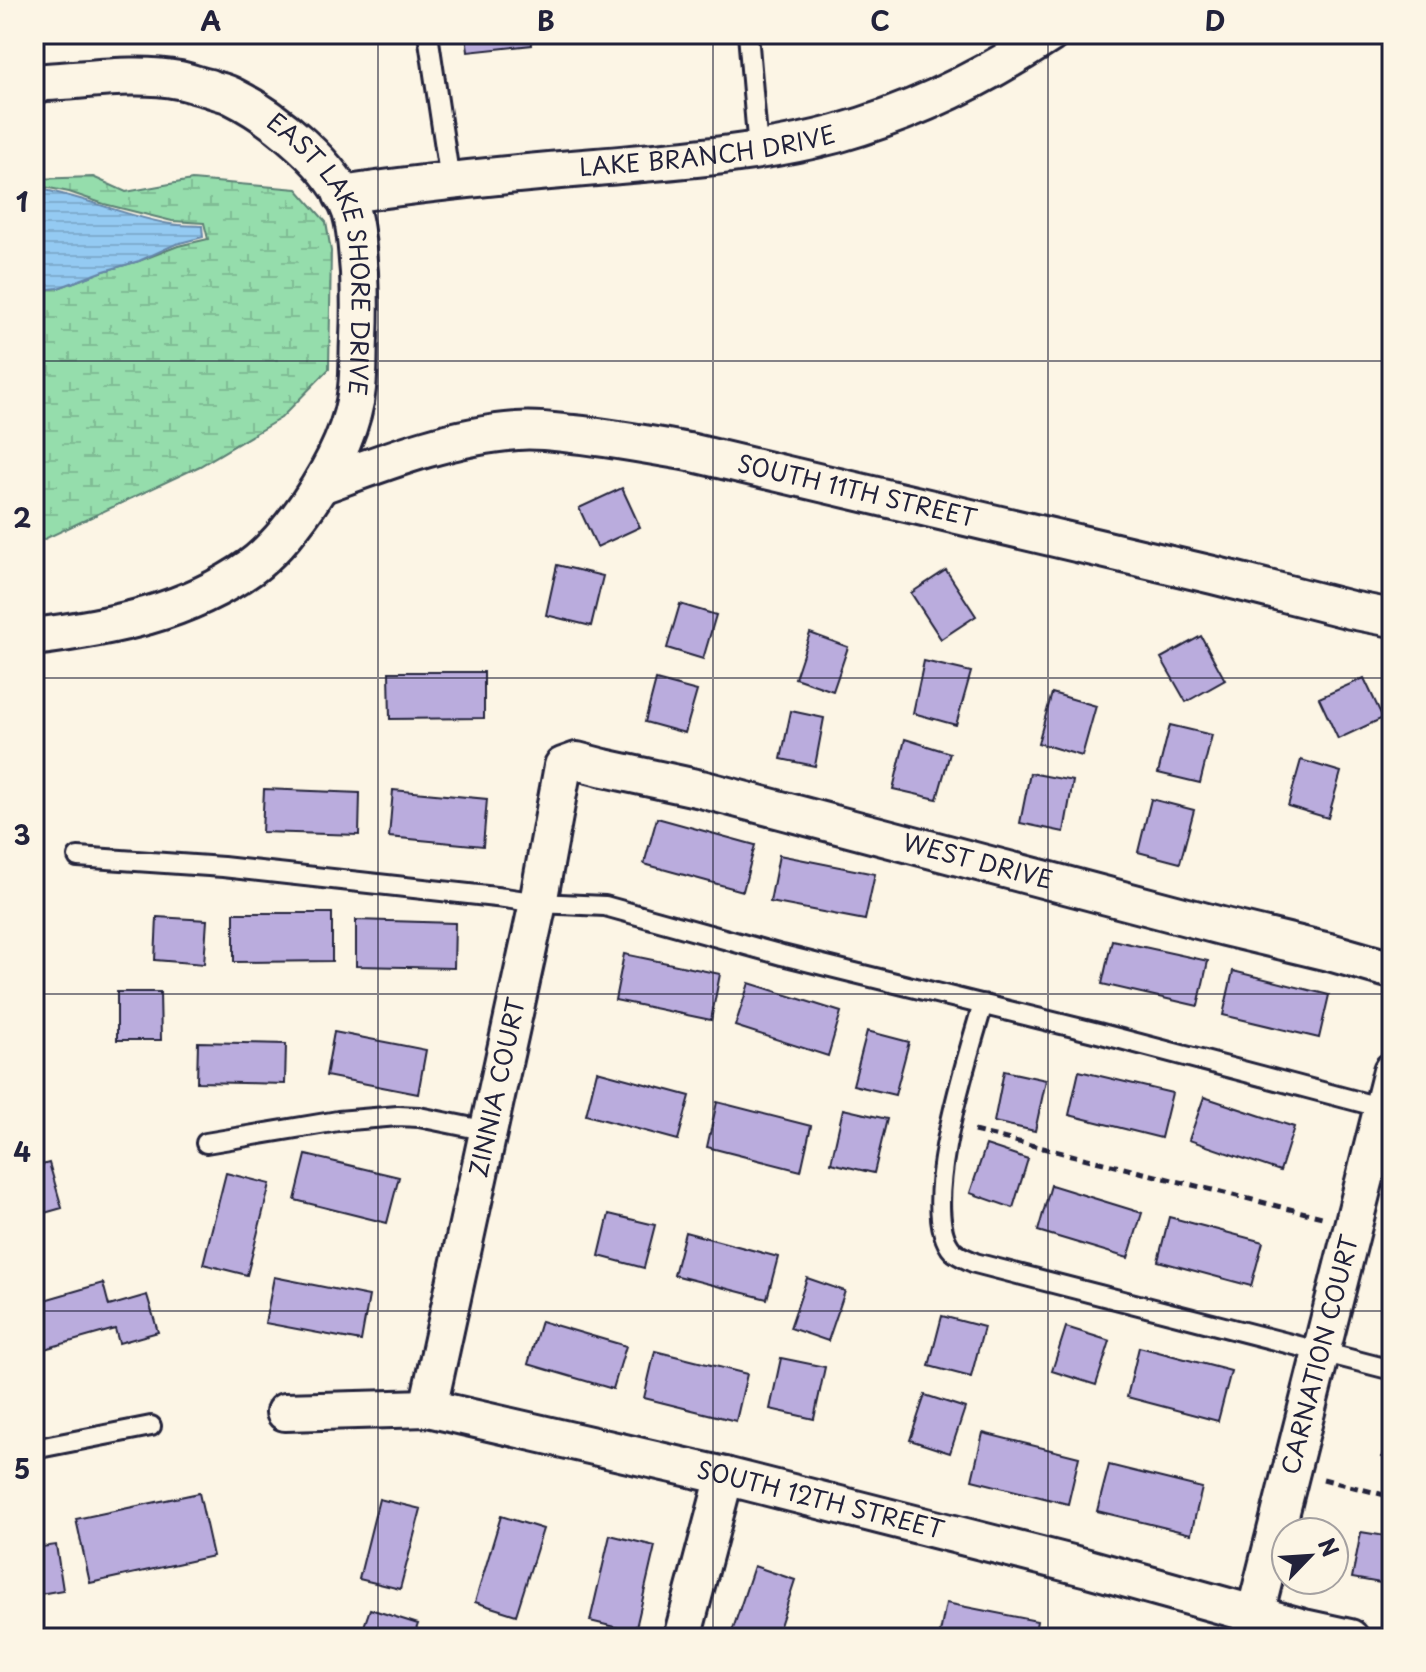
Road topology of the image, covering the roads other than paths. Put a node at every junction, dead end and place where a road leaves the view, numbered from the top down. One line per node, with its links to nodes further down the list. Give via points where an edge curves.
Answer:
1 (428, 34): 6 (lane)
2 (748, 34): 5 (lane)
3 (1050, 34): 5 (street, LAKE BRANCH DRIVE, via 985,73 899,112 838,133)
4 (34, 85): 7 (street, EAST LAKE SHORE DRIVE, via 136,77 178,80 229,94 306,148)
5 (758, 150): 6 (street, LAKE BRANCH DRIVE)
6 (450, 181): 7 (street, LAKE BRANCH DRIVE)
7 (342, 195): 8 (street, EAST LAKE SHORE DRIVE, via 355,228 357,390)
8 (321, 485): 9 (street, SOUTH 11TH STREET, via 460,440 516,431 626,440); 10 (street, EAST LAKE SHORE DRIVE, via 268,553 203,595 137,619)
9 (1392, 618)
10 (34, 637)
11 (563, 766): 13 (street, ZINNIA COURT); 14 (street, WEST DRIVE, via 577,761 701,789)
12 (78, 857): 13 (lane, via 223,867)
13 (538, 903): 15 (lane, via 605,906); 18 (street, ZINNIA COURT)
14 (1392, 970)
15 (983, 1004): 17 (lane); 20 (lane, via 941,1183 941,1218 954,1252 975,1263)
16 (1392, 1071): 17 (street, CARNATION COURT)
17 (1383, 1108): 20 (street, CARNATION COURT)
18 (488, 1131): 19 (lane, via 398,1116); 22 (street, ZINNIA COURT)
19 (206, 1143)
20 (1321, 1353): 21 (lane); 27 (street, CARNATION COURT)
21 (1392, 1370)
22 (428, 1408): 23 (street, SOUTH 12TH STREET); 26 (street, SOUTH 12TH STREET)
23 (285, 1412)
24 (151, 1426): 25 (lane)
25 (34, 1449)
26 (725, 1476): 27 (street, SOUTH 12TH STREET, via 1088,1568); 28 (street)
27 (1252, 1627): 29 (street, SOUTH 12TH STREET)
28 (682, 1638)
29 (1350, 1638)

